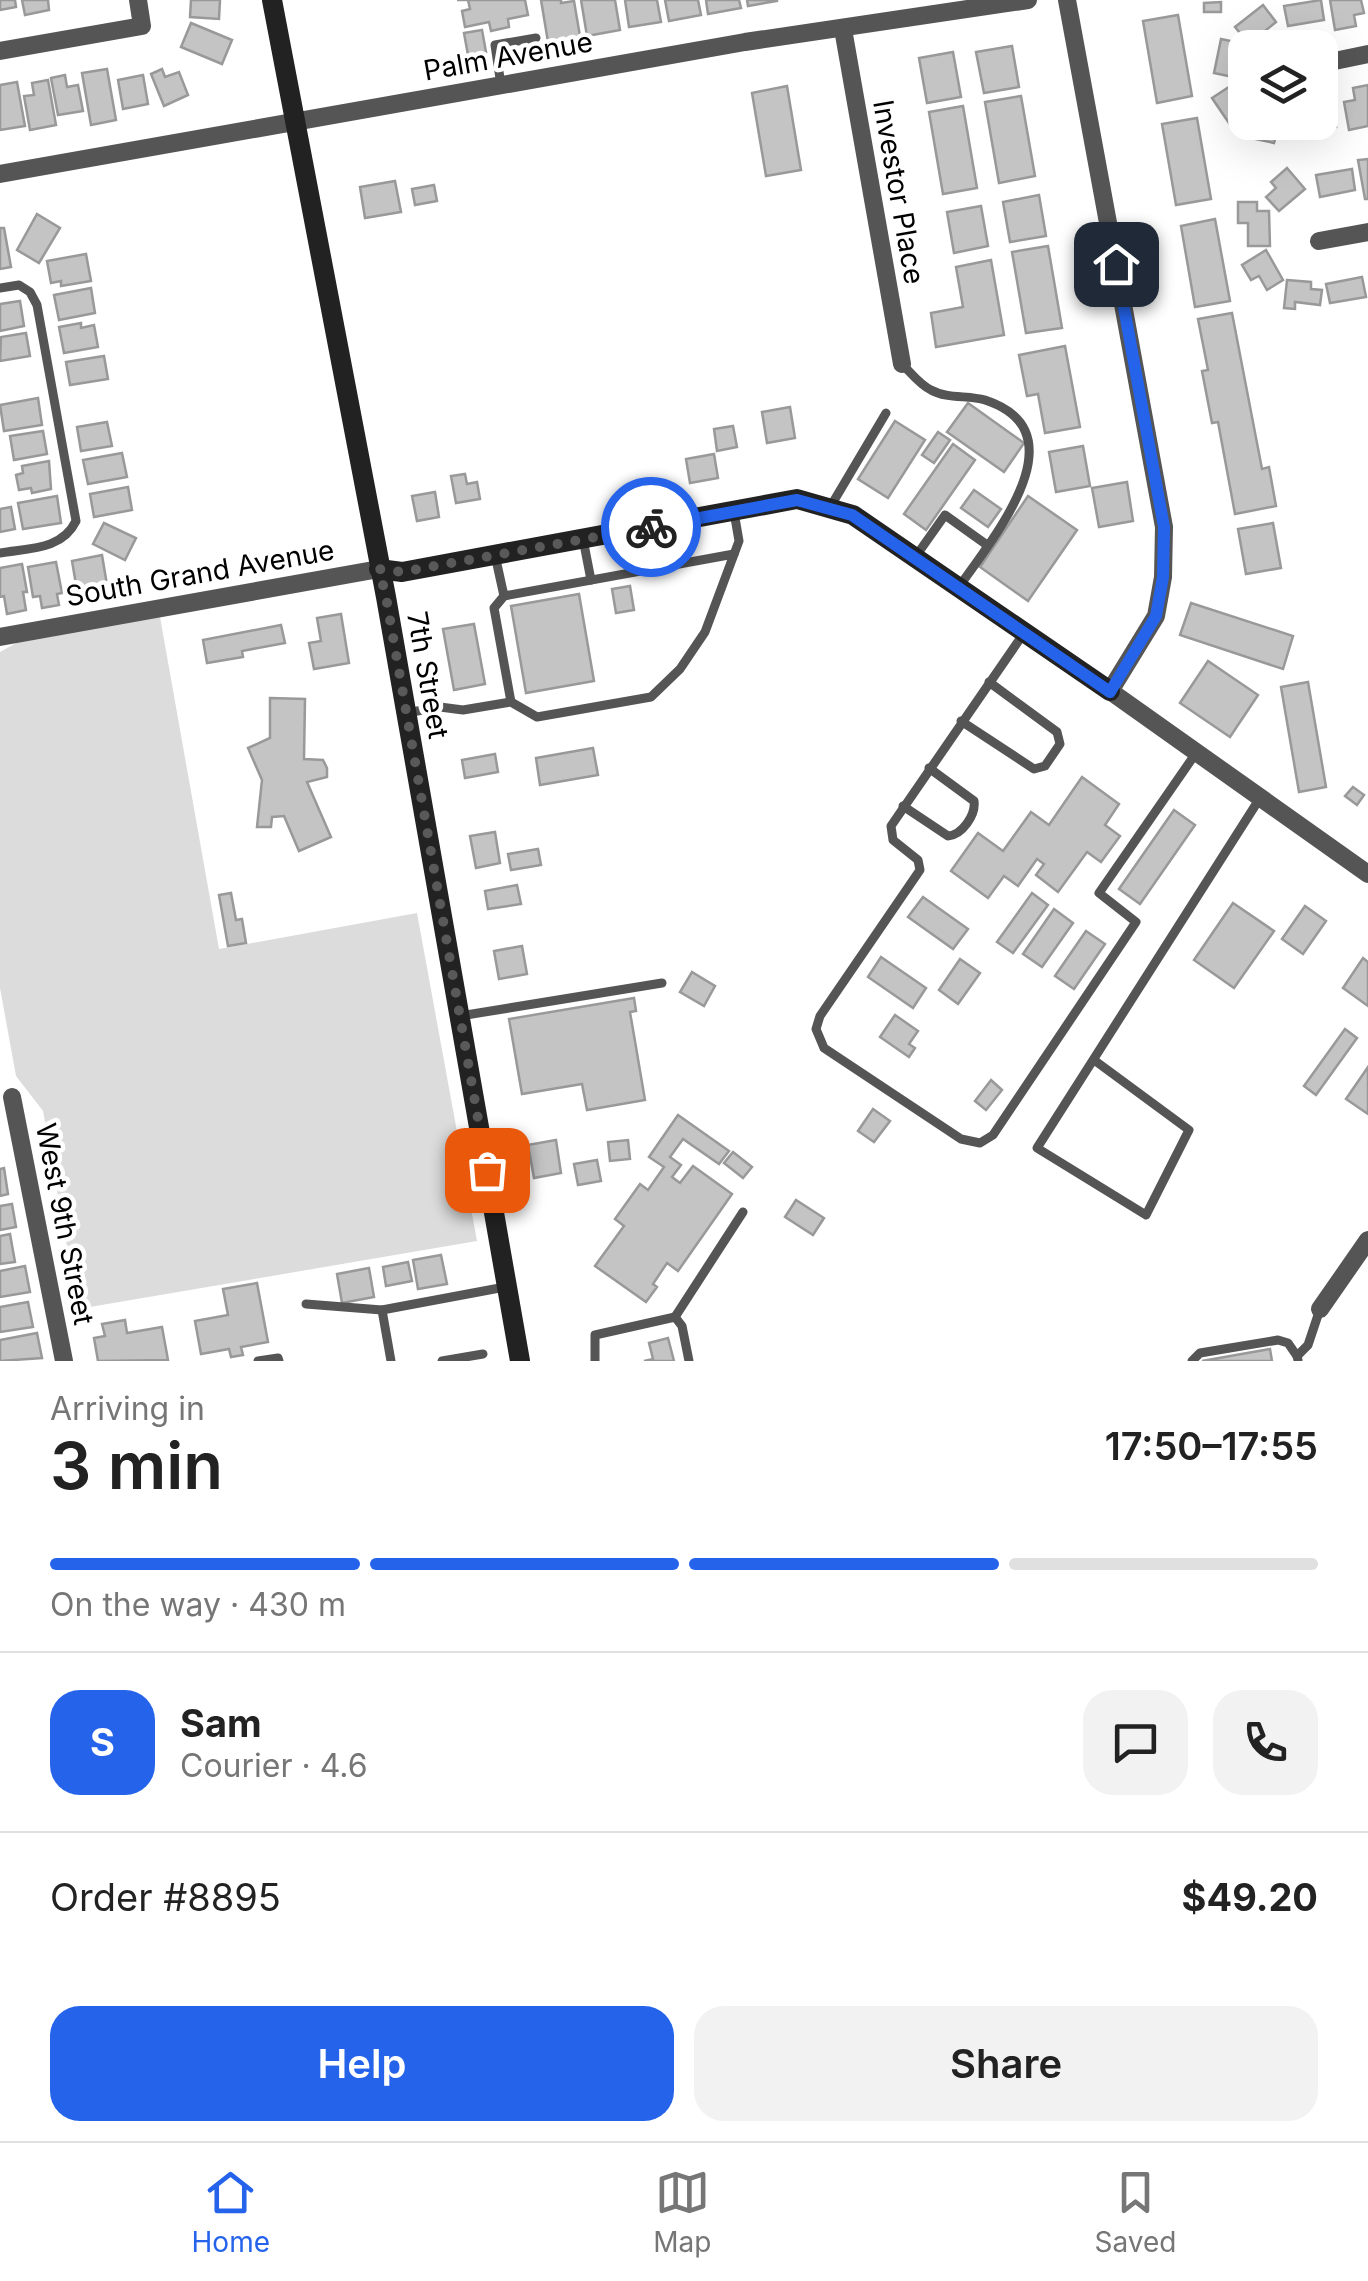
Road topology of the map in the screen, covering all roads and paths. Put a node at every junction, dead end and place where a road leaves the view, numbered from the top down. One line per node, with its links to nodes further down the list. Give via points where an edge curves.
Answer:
1 (138, 0): 7 (street, via 142,26)
2 (272, 0): 11 (street, 7th Street)
3 (1028, 0): 5 (street, Palm Avenue)
4 (1067, 0): 33 (street, via 1164,527 1156,616)
5 (843, 30): 10 (street, Palm Avenue); 16 (street, Investor Place)
6 (536, 38): 10 (lane, via 495,45)
7 (0, 51)
8 (1368, 54): 9 (street)
9 (1338, 60)
10 (501, 85): 11 (street, Palm Avenue)
11 (295, 121): 12 (street, Palm Avenue); 26 (street, 7th Street)
12 (0, 174)
13 (1368, 232): 14 (street)
14 (1319, 241)
15 (0, 288): 22 (lane, via 18,285 37,305 76,521 58,542)
16 (902, 364): 21 (lane, via 934,393 985,400 1023,428 1030,451 1024,486)
17 (886, 413): 18 (lane)
18 (829, 508): 19 (street, South Grand Avenue, via 797,500); 25 (street, South Grand Avenue, via 852,515)
19 (734, 512): 20 (street, South Grand Avenue); 23 (lane)
20 (583, 539): 24 (street, South Grand Avenue); 27 (lane)
21 (987, 545): 25 (lane, via 945,515); 28 (lane)
22 (0, 552)
23 (734, 554): 27 (lane); 34 (lane, via 705,632 651,697 537,717)
24 (495, 555): 26 (street, South Grand Avenue, via 402,572); 29 (lane)
25 (914, 558): 28 (street, South Grand Avenue)
26 (379, 569): 31 (street, South Grand Avenue); 35 (street, 7th Street)
27 (591, 580): 29 (lane)
28 (958, 588): 30 (street, South Grand Avenue)
29 (504, 596): 34 (lane, via 494,608)
30 (1024, 633): 32 (lane); 33 (street, South Grand Avenue)
31 (0, 637)
32 (989, 682): 36 (lane); 36 (lane, via 1058,732 1060,744 1045,766 1034,769)
33 (1110, 692): 37 (street, South Grand Avenue)
34 (511, 702): 35 (lane)
35 (406, 713): 43 (street, 7th Street)
36 (961, 721): 38 (lane)
37 (1196, 753): 39 (street, South Grand Avenue); 40 (lane, via 1099,893 1136,922 993,1135 980,1143 961,1139 818,1038 820,1016 919,872 918,860 890,834)
38 (929, 768): 40 (lane); 40 (lane, via 974,801 968,821 948,836)
39 (1260, 798): 41 (street, South Grand Avenue); 44 (lane)
40 (904, 806)
41 (1368, 874)
42 (662, 983): 43 (lane)
43 (460, 1016): 48 (street, 7th Street)
44 (1094, 1060): 44 (lane, via 1037,1148 1146,1215 1189,1130)
45 (6, 1095): 55 (street, West 9th Street)
46 (742, 1212): 52 (lane)
47 (1368, 1240): 51 (street)
48 (507, 1286): 50 (lane); 60 (street, 7th Street)
49 (306, 1304): 50 (lane)
50 (382, 1310): 58 (lane)
51 (1320, 1310): 54 (lane)
52 (675, 1317): 61 (lane, via 596,1335); 62 (lane)
53 (483, 1354): 59 (lane)
54 (1298, 1358): 63 (lane, via 1278,1340 1200,1353)
55 (64, 1361)
56 (258, 1361): 57 (lane)
57 (279, 1361)
58 (391, 1361)
59 (442, 1361)
60 (520, 1361)
61 (595, 1361)
62 (689, 1361)
63 (1192, 1361)

